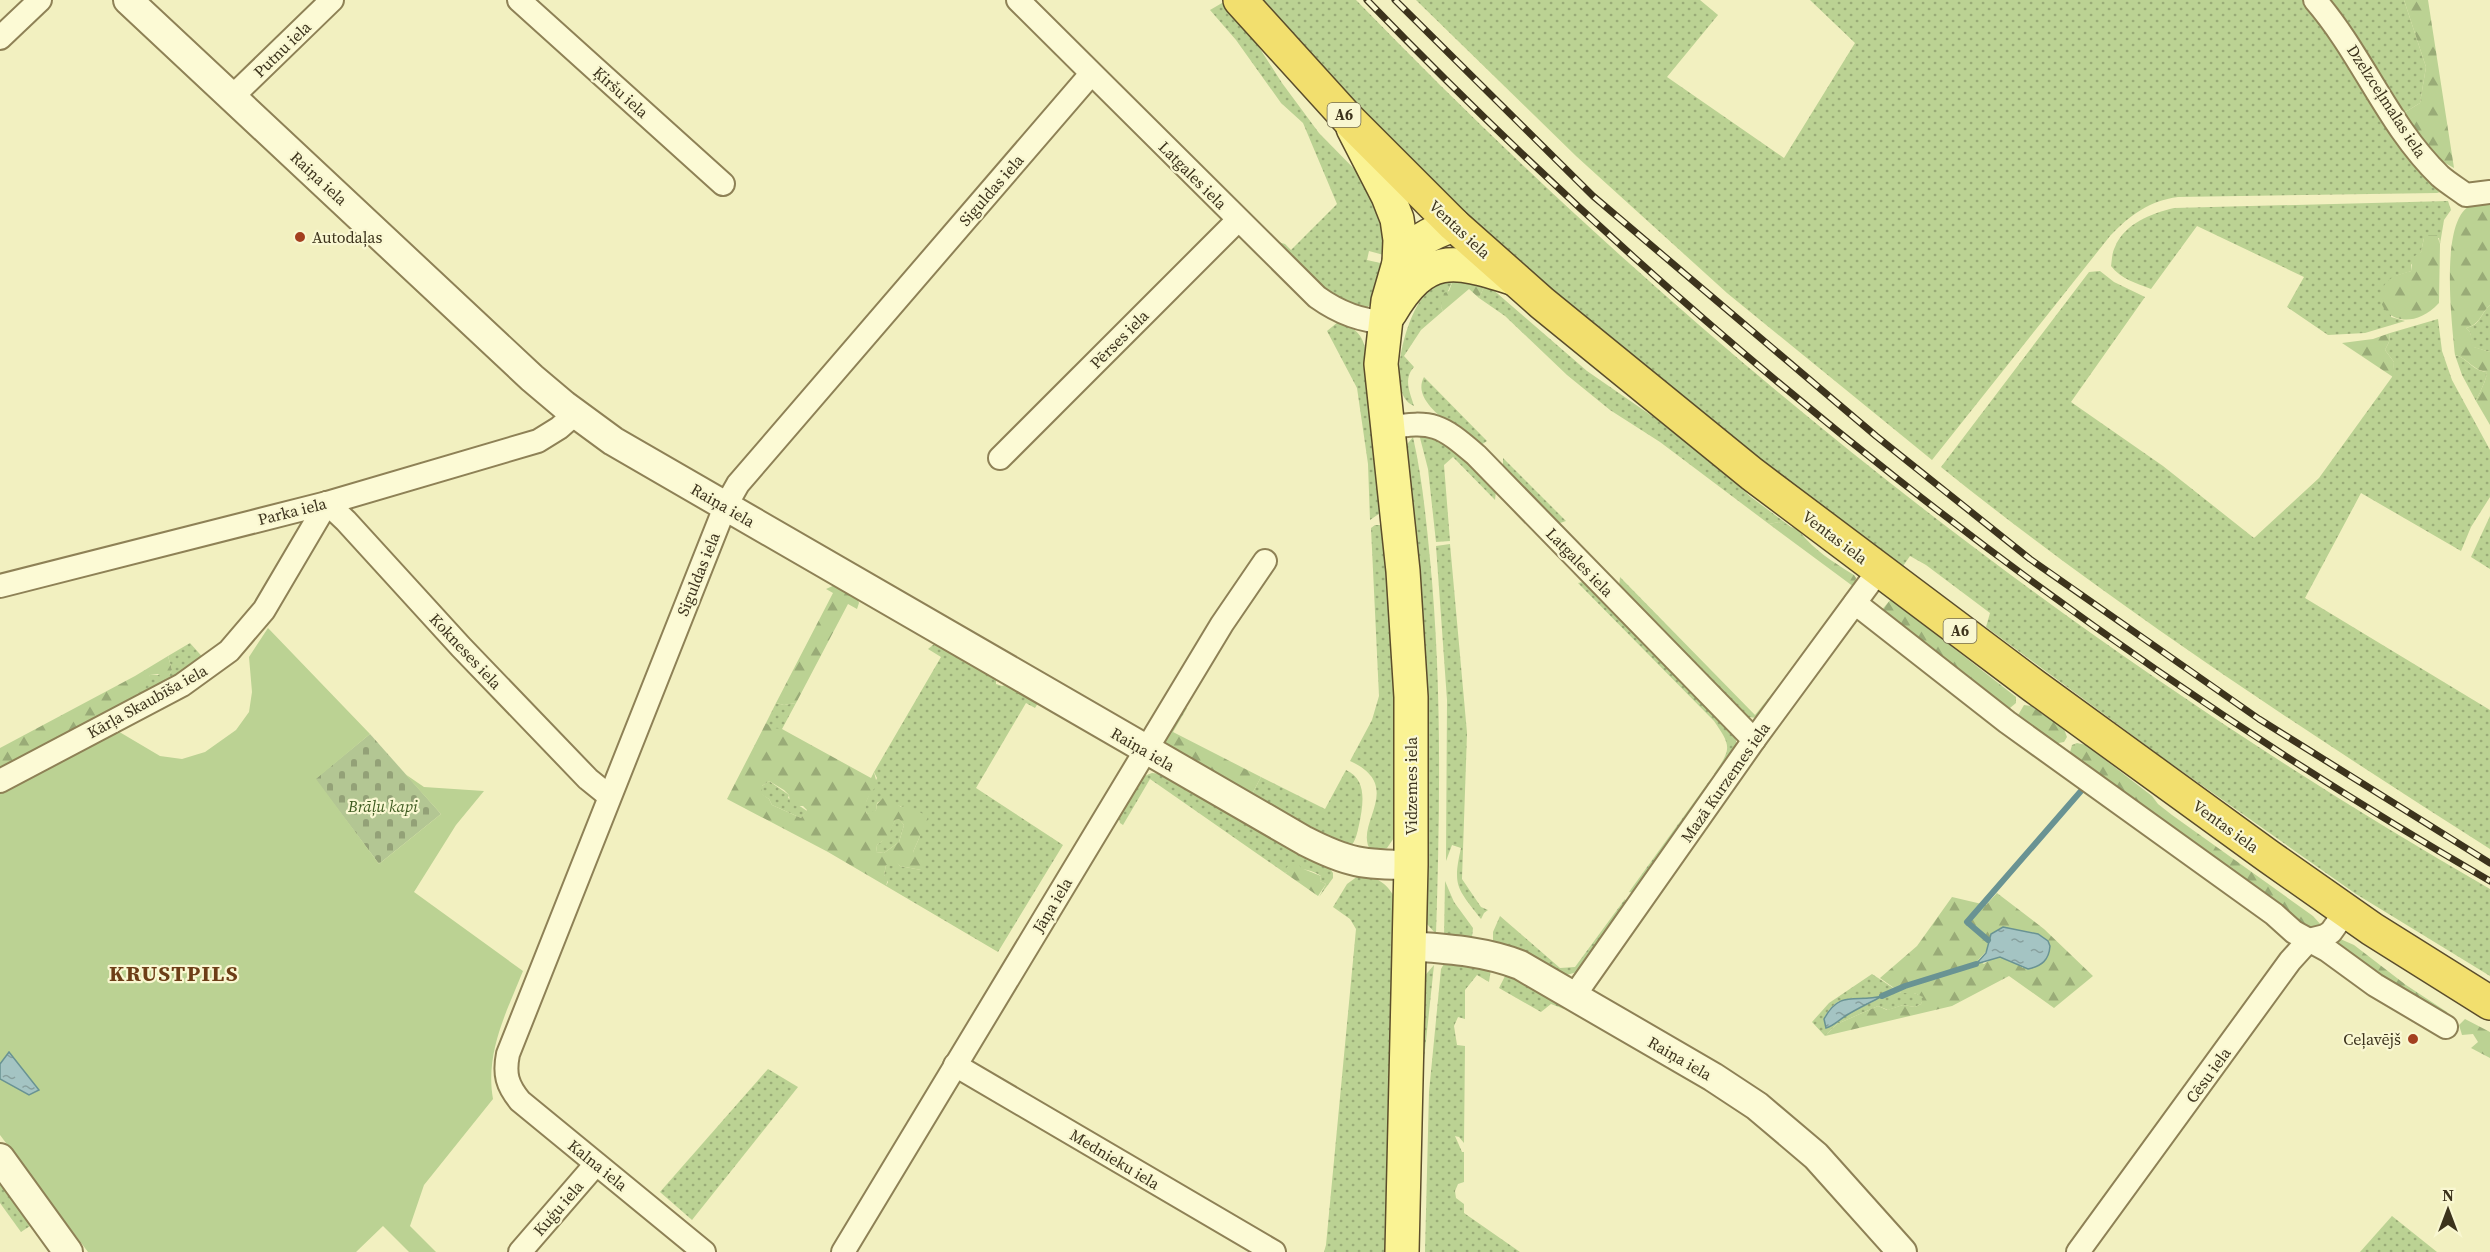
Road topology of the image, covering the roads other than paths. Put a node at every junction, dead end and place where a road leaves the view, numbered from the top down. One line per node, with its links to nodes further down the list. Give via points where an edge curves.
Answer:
1 (40, 0): 8 (street)
2 (128, 0): 10 (street, Raiņa iela)
3 (332, 0): 10 (street, Putnu iela)
4 (519, 0): 12 (street, Ķiršu iela)
5 (1018, 0): 9 (street, Latgales iela)
6 (1240, 0): 11 (highway, Ventas iela / A6)
7 (2315, 0): 13 (street, Dzelzceļmalas iela, via 2344,36 2425,159 2466,195)
8 (0, 38)
9 (1091, 74): 14 (street, Latgales iela); 23 (street, Siguldas iela, via 752,466)
10 (232, 97): 19 (street, Raiņa iela)
11 (1349, 120): 15 (highway, Ventas iela / A6); 16 (main road, via 1388,196 1400,240)
12 (723, 184)
13 (2490, 192)
14 (1238, 220): 18 (street, Latgales iela, via 1323,302 1366,321); 21 (street, Pērses iela)
15 (1454, 225): 16 (main road, via 1420,239 1407,250); 17 (highway, Ventas iela / A6)
16 (1414, 266): 17 (main road, via 1456,264); 18 (main road, Vidzemes iela, via 1390,290)
17 (1512, 278): 25 (highway, Ventas iela / A6, via 1752,474)
18 (1385, 322): 20 (main road, Vidzemes iela, via 1381,364)
19 (575, 414): 22 (street, Parka iela, via 538,441); 23 (street, Raiņa iela, via 622,447)
20 (1387, 428): 28 (street, Latgales iela, via 1419,423 1454,436); 32 (main road, Vidzemes iela, via 1408,634)
21 (1000, 458)
22 (327, 503): 26 (street, Parka iela); 30 (street, Kārļa Skaubīša iela, via 264,610 229,651 182,685); 31 (street, Kokneses iela, via 588,779)
23 (725, 507): 29 (street, Raiņa iela); 31 (street, Siguldas iela)
24 (1265, 561): 29 (street, Jāņa iela)
25 (1879, 570): 27 (street, Mazā Kurzemes iela); 33 (highway, Ventas iela / A6)
26 (0, 585)
27 (1855, 603): 28 (street, Mazā Kurzemes iela); 34 (street, via 2007,722)
28 (1754, 740): 36 (street, Mazā Kurzemes iela)
29 (1145, 750): 32 (street, Raiņa iela, via 1328,853 1371,865); 39 (street, Jāņa iela)
30 (0, 781)
31 (609, 796): 40 (street, Siguldas iela, via 508,1054)
32 (1411, 865): 35 (main road, Vidzemes iela)
33 (2346, 911): 34 (street, Cēsu iela, via 2331,932); 37 (highway, Ventas iela / A6)
34 (2309, 940): 38 (street); 50 (street, Cēsu iela)
35 (1409, 946): 36 (street, Raiņa iela, via 1499,957); 48 (main road, Vidzemes iela)
36 (1574, 996): 49 (street, Raiņa iela, via 1713,1077 1784,1126 1844,1185)
37 (2490, 1003)
38 (2446, 1027)
39 (955, 1065): 46 (street, Jāņa iela); 47 (street, Mednieku iela)
40 (506, 1069): 42 (street, Kalna iela, via 506,1079 520,1101)
41 (0, 1158): 43 (street)
42 (596, 1164): 44 (street, Kuģu iela); 45 (street, Kalna iela)
43 (68, 1252)
44 (520, 1252)
45 (704, 1252)
46 (843, 1252)
47 (1274, 1252)
48 (1402, 1252)
49 (1902, 1252)
50 (2078, 1252)

